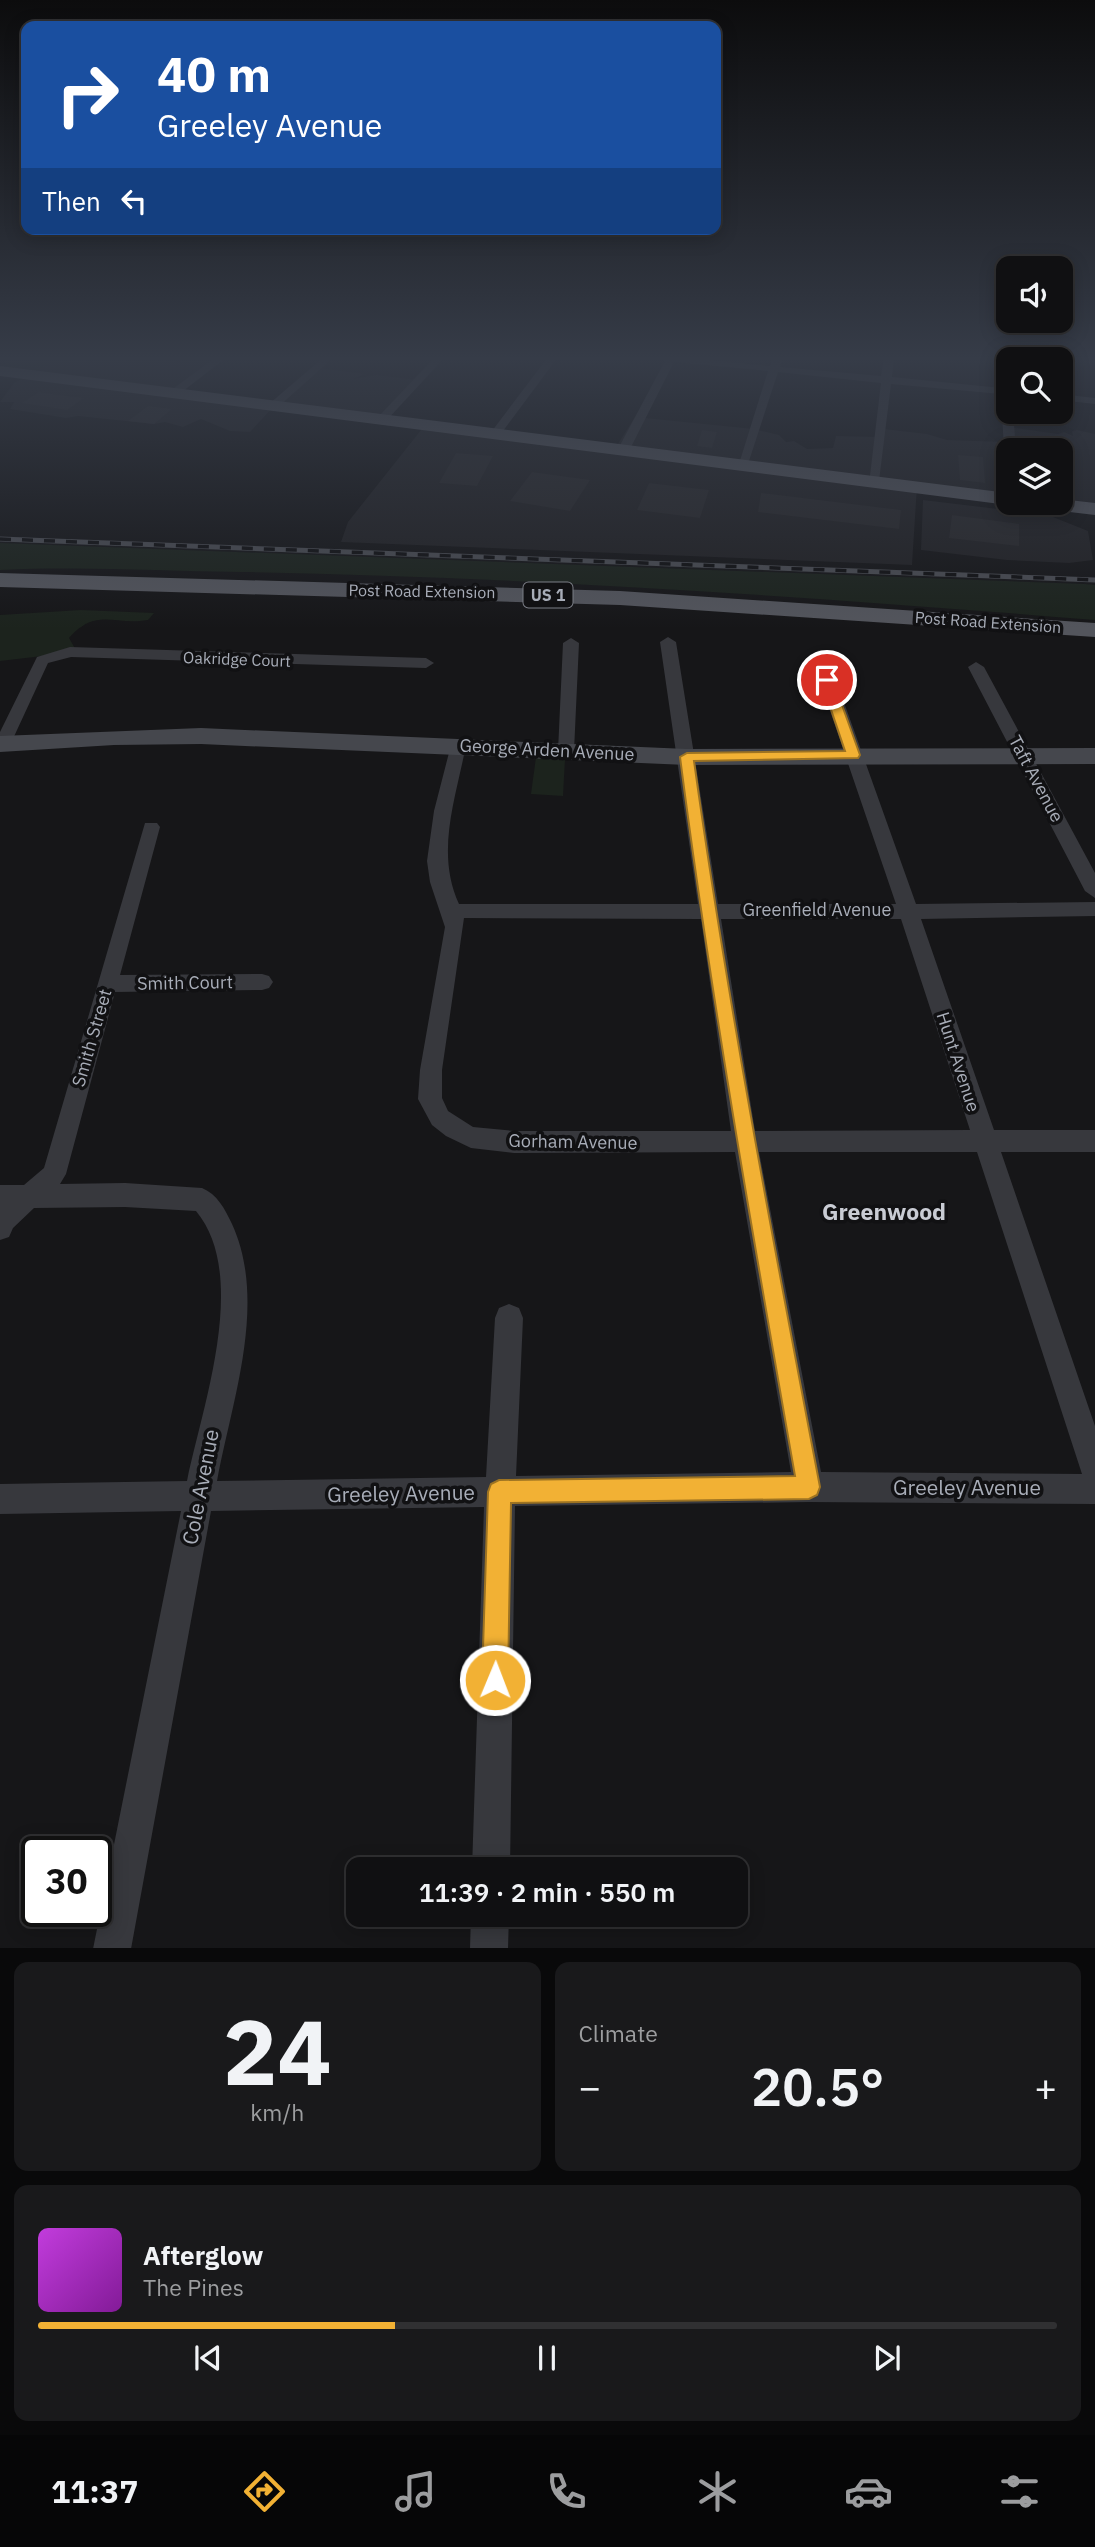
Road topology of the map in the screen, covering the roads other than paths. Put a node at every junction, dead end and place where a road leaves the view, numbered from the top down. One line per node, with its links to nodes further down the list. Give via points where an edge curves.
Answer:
1 (615, 448): 4 (main road)
2 (747, 448): 5 (street)
3 (877, 448): 6 (street)
4 (624, 449): 5 (main road)
5 (742, 464): 6 (main road)
6 (873, 481): 7 (main road)
7 (996, 497)
8 (1073, 507): 9 (main road)
9 (1091, 510)
10 (0, 580): 12 (main road, Post Road Extension / US 1, via 620,598)
11 (0, 601): 13 (main road, Post Road Extension / US 1, via 320,598 502,603)
12 (1095, 630)
13 (1095, 639)
14 (668, 642): 25 (street)
15 (571, 643): 21 (street)
16 (818, 655): 22 (street, Hunt Avenue)
17 (426, 663): 19 (street, Oakridge Court, via 91,652 49,657 42,660)
18 (976, 667): 23 (street, Taft Avenue)
19 (2, 744): 20 (street, George Arden Avenue, via 201,736)
20 (458, 745): 21 (street, George Arden Avenue); 30 (street, Gorham Avenue, via 436,850 438,877)
21 (566, 751): 25 (street, George Arden Avenue)
22 (853, 755): 23 (street, George Arden Avenue); 25 (street, George Arden Avenue); 29 (street, Hunt Avenue)
23 (1023, 755): 24 (street, George Arden Avenue); 27 (street, Taft Avenue)
24 (1095, 756)
25 (687, 757): 31 (street)
26 (151, 827): 33 (street, Smith Street)
27 (1095, 891)
28 (1095, 909): 29 (street, Greenfield Avenue)
29 (908, 910): 31 (street, Greenfield Avenue); 35 (street, Hunt Avenue)
30 (454, 911): 31 (street, Greenfield Avenue); 36 (street, Gorham Avenue, via 431,1070 430,1099 440,1118 471,1137 514,1142)
31 (707, 911): 36 (street)
32 (261, 982): 33 (street, Smith Court)
33 (107, 984): 37 (street, Smith Street, via 54,1174)
34 (1095, 1141): 35 (street, Gorham Avenue)
35 (984, 1142): 36 (street, Gorham Avenue); 40 (street, Hunt Avenue)
36 (745, 1143): 41 (street)
37 (15, 1197): 38 (street, Smith Street); 44 (street, Cole Avenue, via 176,1197 202,1200 218,1216 229,1246 233,1309)
38 (0, 1227)
39 (509, 1318): 43 (street)
40 (1095, 1469)
41 (809, 1487): 42 (street, Greeley Avenue); 43 (street, Greeley Avenue)
42 (1095, 1489)
43 (499, 1492): 44 (street, Greeley Avenue); 46 (street)
44 (198, 1497): 45 (street, Greeley Avenue); 48 (street, Cole Avenue, via 167,1682)
45 (0, 1499)
46 (491, 1857)
47 (490, 1927): 49 (street)
48 (112, 1948)
49 (489, 1948)

